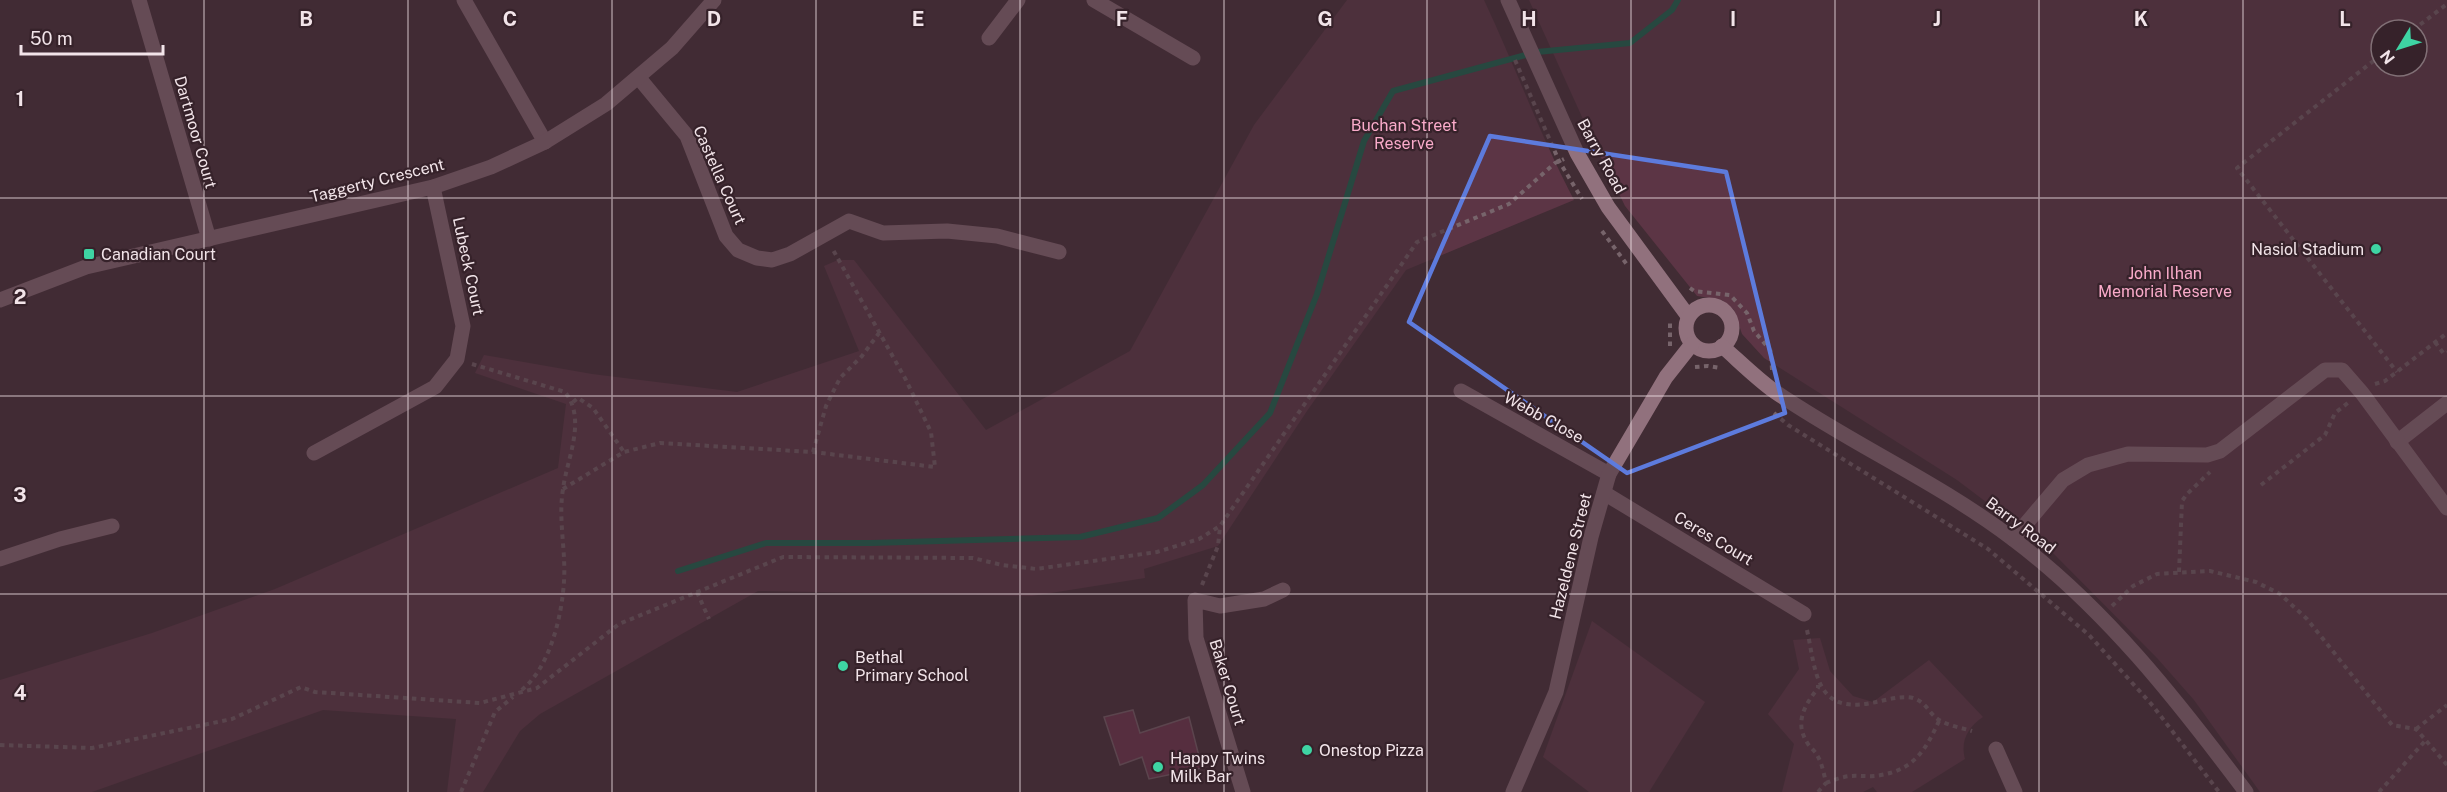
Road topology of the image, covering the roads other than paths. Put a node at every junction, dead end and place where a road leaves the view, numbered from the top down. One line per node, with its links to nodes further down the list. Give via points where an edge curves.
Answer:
1 (139, 0): 12 (street, Dartmoor Court)
2 (464, 0): 10 (street)
3 (714, 0): 9 (street, Taggerty Crescent)
4 (1018, 0): 7 (street)
5 (1094, 0): 8 (street)
6 (1508, 0): 15 (street, Barry Road, via 1577,153 1608,207)
7 (989, 38)
8 (1193, 58)
9 (639, 78): 10 (street, Taggerty Crescent, via 606,104); 13 (street, Castella Court, via 687,136 726,236 738,250 757,258 772,260 790,254 849,221 883,233 947,231 997,236)
10 (545, 141): 11 (street, Taggerty Crescent, via 491,167)
11 (434, 187): 12 (street, Taggerty Crescent); 21 (street, Lubeck Court, via 463,326 457,359 435,387)
12 (209, 238): 14 (street, Taggerty Crescent, via 86,267)
13 (1059, 252)
14 (0, 300)
15 (1688, 316): 16 (street, via 1685,331); 17 (street, via 1706,304 1721,308 1730,319 1731,334)
16 (1692, 344): 17 (street, via 1710,351); 22 (street, Hazeldene Street, via 1666,377)
17 (1722, 346): 26 (street, Barry Road, via 1772,390 1959,501)
18 (1461, 391): 22 (street, Webb Close)
19 (2447, 403): 20 (street)
20 (2397, 442): 24 (street); 26 (street, via 2342,370 2325,370 2220,451 2206,455 2128,454 2088,465 2064,480)
21 (314, 453)
22 (1610, 474): 23 (street, Hazeldene Street)
23 (1604, 493): 29 (street, Ceres Court); 32 (street, Hazeldene Street, via 1590,537 1557,692)
24 (2447, 508)
25 (112, 526): 27 (street)
26 (2013, 539): 34 (street, Barry Road, via 2102,617 2185,711)
27 (0, 559)
28 (1283, 590): 31 (street, Baker Court, via 1264,599 1220,606 1195,600 1196,638)
29 (1804, 614)
30 (1996, 749): 33 (street)
31 (1243, 792)
32 (1513, 792)
33 (2015, 792)
34 (2246, 792)

